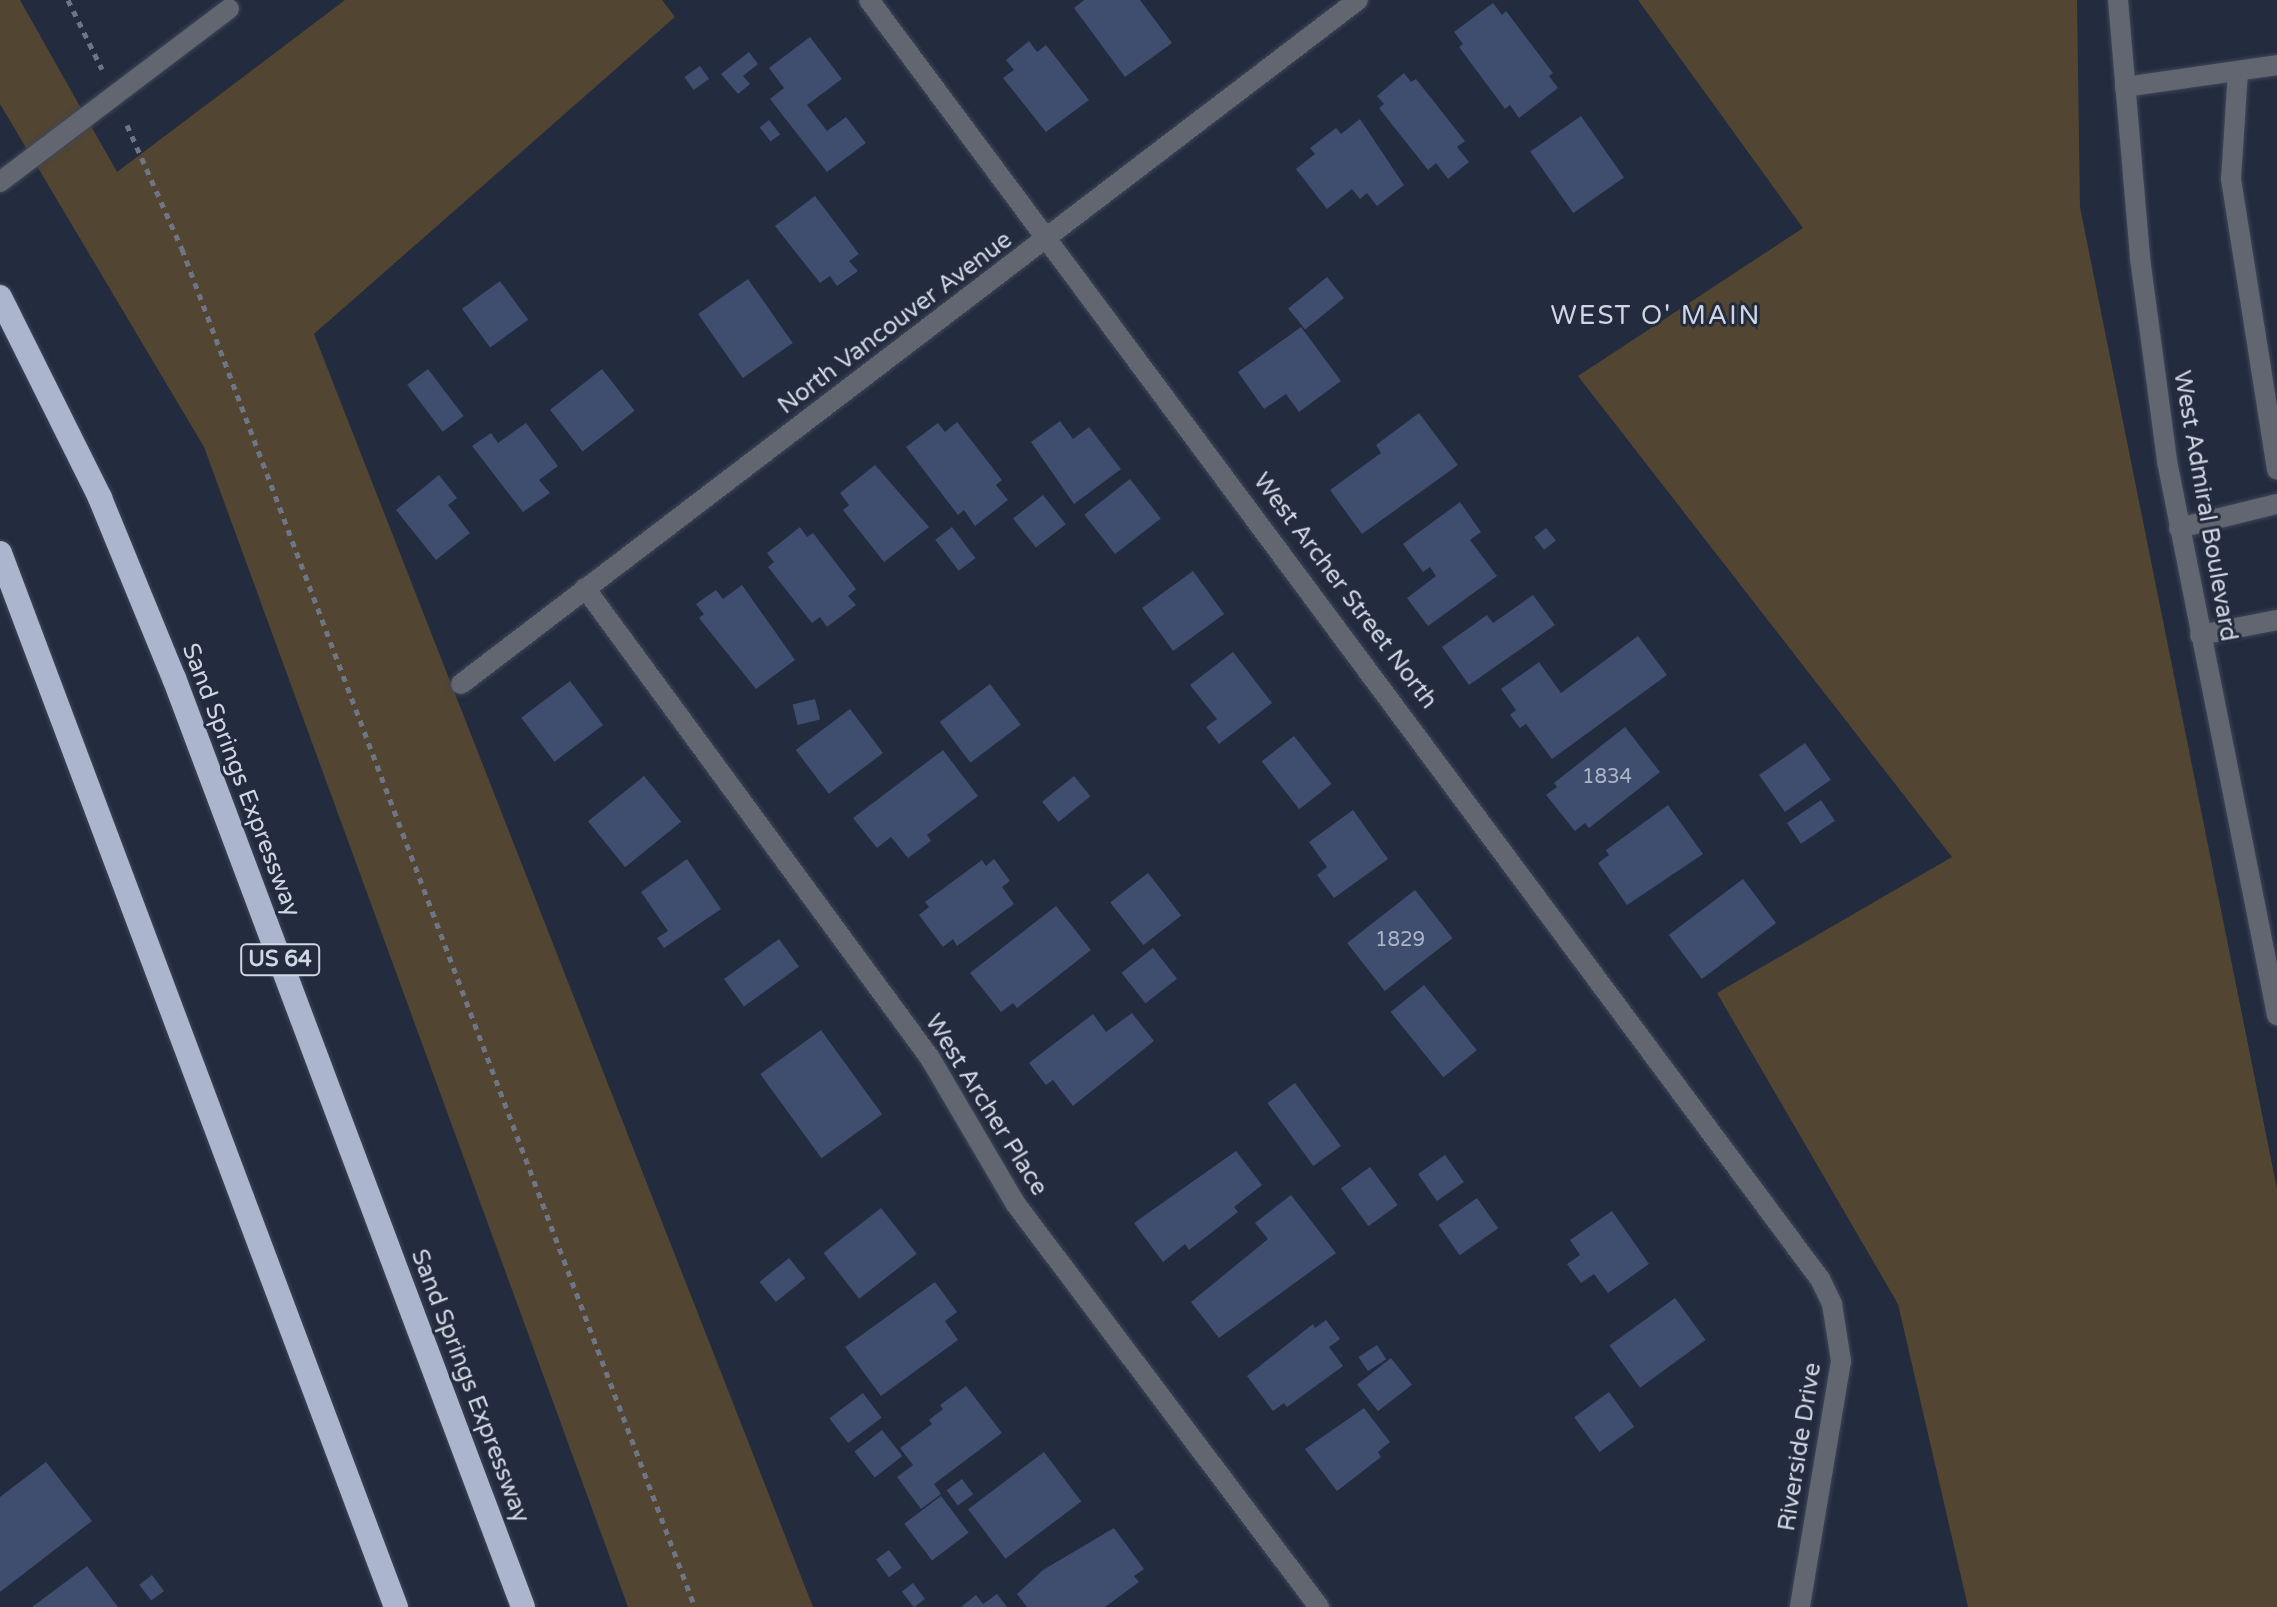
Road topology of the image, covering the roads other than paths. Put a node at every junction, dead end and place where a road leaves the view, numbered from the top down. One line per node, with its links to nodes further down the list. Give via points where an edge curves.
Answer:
1 (869, 0): 9 (street, West Archer Street North)
2 (1358, 0): 9 (street, North Vancouver Avenue)
3 (2118, 0): 7 (street, West Admiral Boulevard)
4 (236, 5): 8 (street, bridge)
5 (2277, 65): 6 (street)
6 (2238, 71): 7 (street); 11 (street, via 2231,179)
7 (2125, 87): 13 (street, West Admiral Boulevard, via 2140,258)
8 (0, 182)
9 (1050, 239): 15 (street, North Vancouver Avenue); 20 (street, West Archer Street North)
10 (0, 297): 22 (highway, Sand Springs Expressway / US 64, via 100,498 174,678)
11 (2277, 469)
12 (2277, 504): 13 (street)
13 (2179, 528): 17 (street, West Admiral Boulevard)
14 (0, 553): 21 (highway)
15 (585, 588): 18 (street, North Vancouver Avenue); 23 (street, West Archer Place, via 930,1058 1015,1203)
16 (2277, 620): 17 (street)
17 (2200, 635): 19 (street, West Admiral Boulevard)
18 (461, 684)
19 (2277, 1015)
20 (1776, 1215): 24 (street, Riverside Drive, via 1832,1304 1841,1361)
21 (396, 1607)
22 (523, 1607)
23 (1319, 1607)
24 (1800, 1607)

